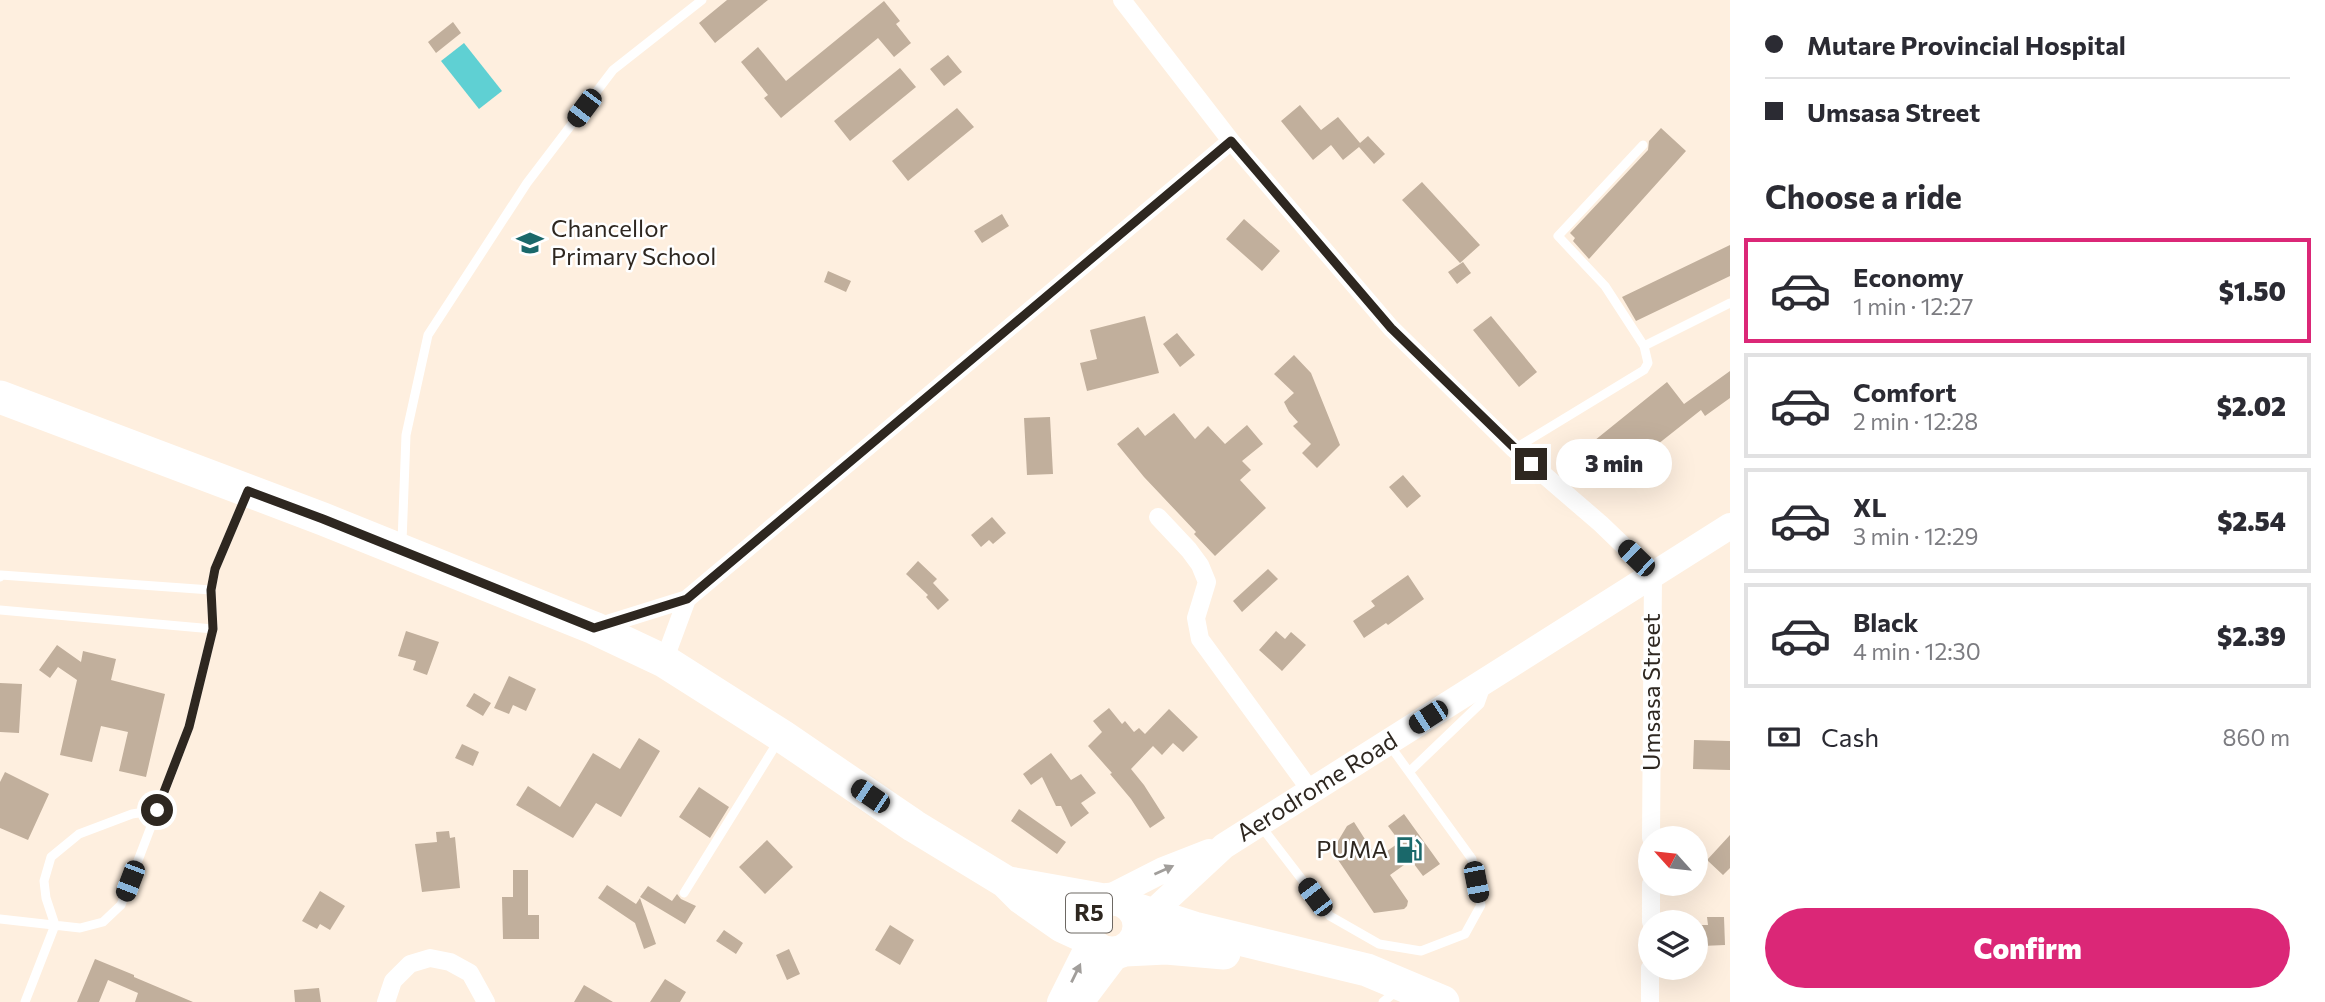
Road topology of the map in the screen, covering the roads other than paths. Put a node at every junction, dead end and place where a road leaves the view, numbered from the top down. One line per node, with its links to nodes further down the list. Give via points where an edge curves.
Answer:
1 (702, 0): 12 (lane, via 613,70 527,183 428,335 406,435)
2 (1130, 3): 3 (street)
3 (1231, 141): 8 (street, via 1391,328); 16 (street)
4 (1643, 145): 6 (lane, via 1558,236 1605,286)
5 (1730, 303): 6 (lane)
6 (1644, 346): 8 (lane, via 1648,363 1644,370)
7 (0, 397): 9 (highway, R5)
8 (1514, 449): 13 (street)
9 (248, 491): 12 (highway, R5); 15 (lane, via 215,569)
10 (1158, 517): 25 (street, via 1195,558 1207,582 1196,618 1200,639)
11 (1730, 526): 13 (street, Aerodrome Road)
12 (401, 551): 18 (highway, R5)
13 (1653, 574): 21 (street, Aerodrome Road); 28 (street, Umsasa Street)
14 (0, 577): 15 (lane)
15 (211, 590): 19 (lane)
16 (687, 599): 18 (street); 20 (street)
17 (0, 610): 19 (lane)
18 (594, 628): 20 (highway, R5)
19 (213, 629): 26 (lane, via 189,727)
20 (664, 661): 22 (highway, R5)
21 (1489, 678): 23 (street, Aerodrome Road); 24 (lane, via 1480,704)
22 (782, 736): 30 (lane); 33 (highway, R5, via 1006,883)
23 (1388, 743): 24 (lane); 25 (street, Aerodrome Road)
24 (1409, 772): 27 (lane, via 1472,859 1480,905 1465,934 1421,951 1379,944 1330,916)
25 (1311, 791): 27 (street, Aerodrome Road)
26 (157, 810): 32 (lane, via 121,905 103,922 80,928); 32 (lane, via 132,814 79,834 51,857 44,881)
27 (1259, 824): 29 (street, Aerodrome Road)
28 (1651, 826)
29 (1224, 846): 33 (street, Aerodrome Road); 33 (street, Aerodrome Road, one-way to 29, via 1163,870)
30 (684, 893)
31 (0, 919): 32 (lane)
32 (55, 925): 36 (lane)
33 (1117, 926): 35 (highway, R5, via 1166,948 1227,953 1330,974); 39 (street, Aerodrome Road, one-way to 33); 40 (street, Aerodrome Road); 41 (highway, R5, via 1206,932 1367,971)
34 (1650, 980): 42 (street)
35 (1397, 999)
36 (25, 1002)
37 (386, 1002): 38 (street, via 393,981 410,964 430,958 470,973)
38 (486, 1002)
39 (1060, 1002)
40 (1081, 1002)
41 (1443, 1002)
42 (1650, 1002)

